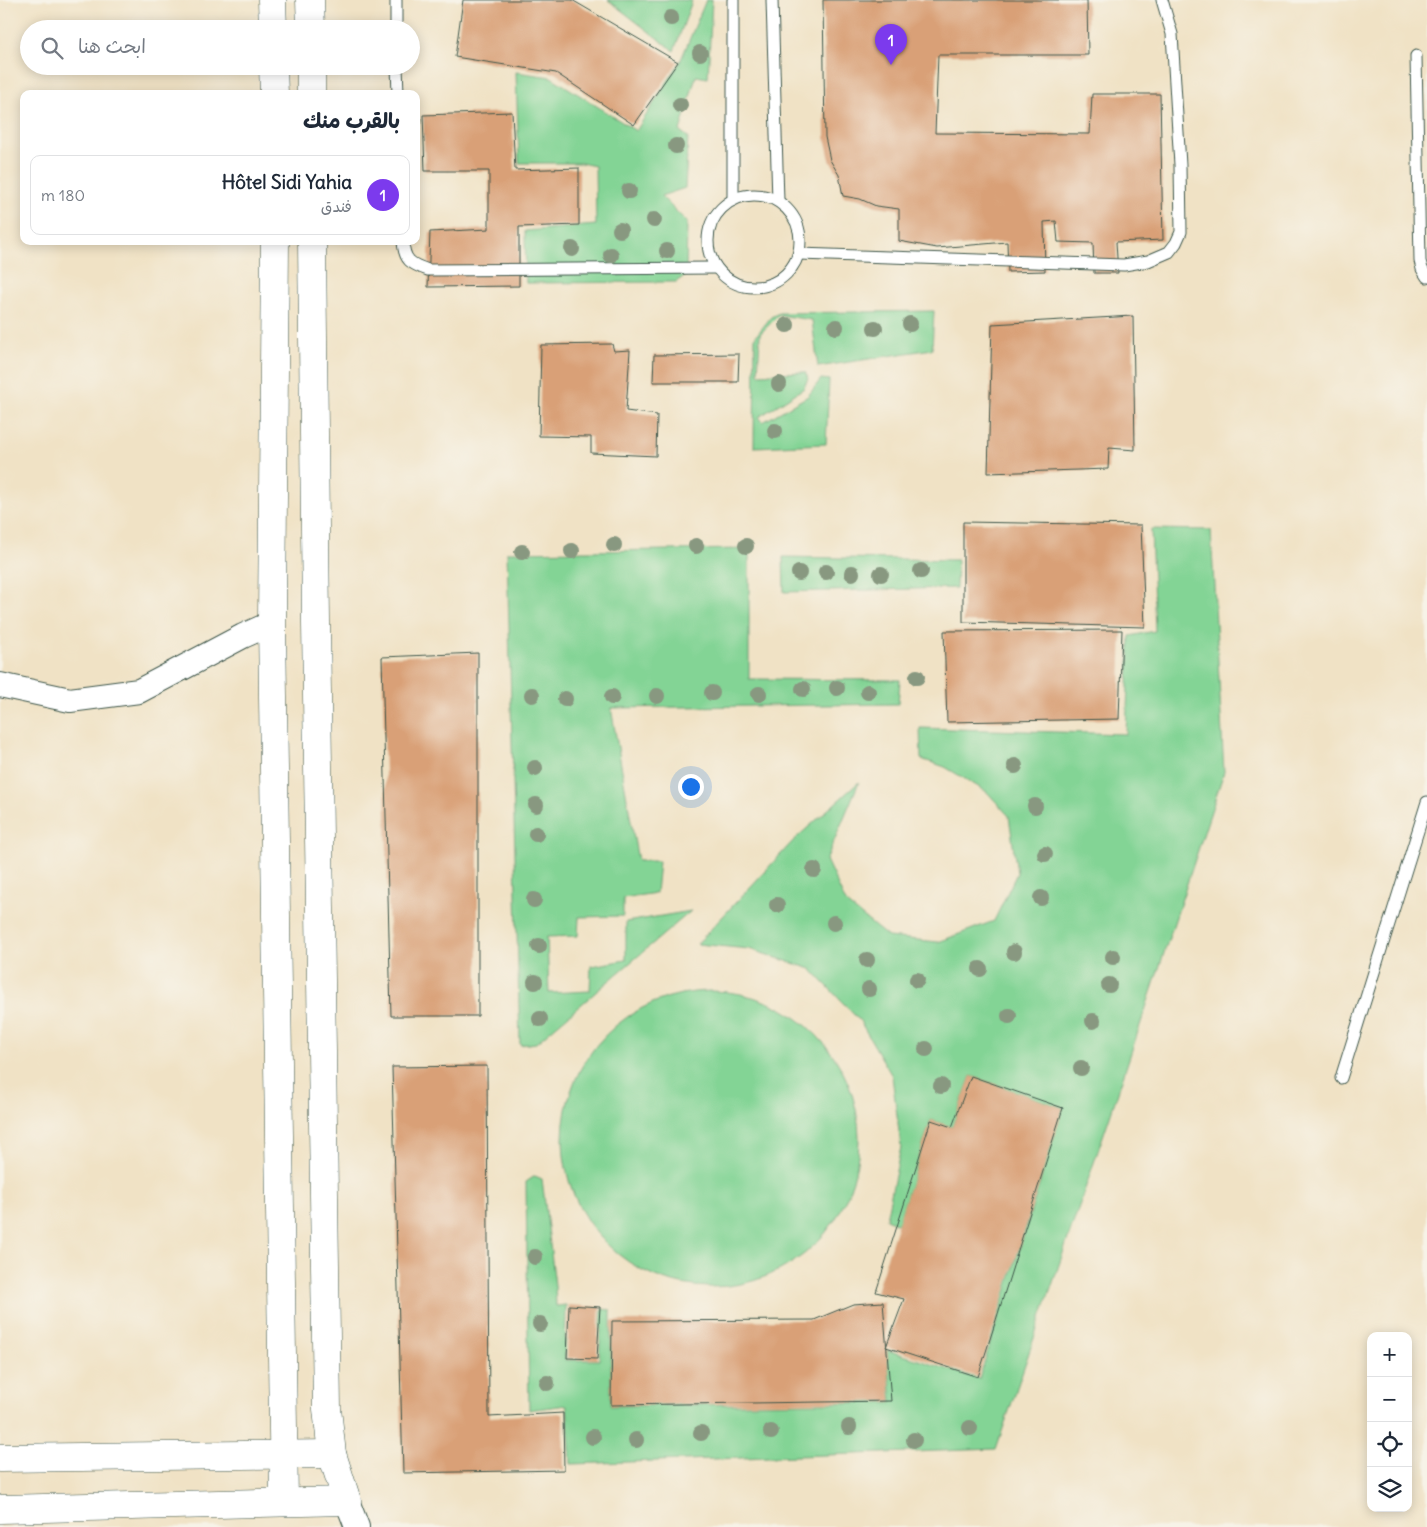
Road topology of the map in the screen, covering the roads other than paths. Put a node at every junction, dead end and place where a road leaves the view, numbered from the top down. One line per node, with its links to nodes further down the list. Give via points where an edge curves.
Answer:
1 (272, 0): 7 (street)
2 (310, 0): 8 (street)
3 (396, 0): 9 (lane)
4 (733, 0): 17 (lane)
5 (772, 0): 18 (lane)
6 (1162, 0): 22 (lane, via 1172,34 1180,165 1181,232 1169,252 1148,261 1124,265)
7 (272, 20)
8 (311, 20)
9 (396, 20)
10 (1416, 56): 24 (lane, via 1420,261)
11 (273, 75): 14 (street)
12 (311, 75): 15 (street)
13 (398, 75): 16 (lane)
14 (274, 90)
15 (311, 90)
16 (398, 90)
17 (733, 199): 18 (lane, via 748,194 764,195); 23 (lane, via 720,208 707,237 708,253)
18 (778, 202): 22 (lane, via 790,212 798,226)
19 (275, 245): 26 (street)
20 (312, 245): 25 (street)
21 (403, 245): 23 (lane, via 404,255 414,265 428,270)
22 (798, 254): 23 (lane, via 784,276 761,287 735,284)
23 (716, 268)
24 (1427, 277)
25 (316, 623): 26 (street); 30 (street, via 327,1409)
26 (272, 624): 27 (street, via 139,691 70,700); 31 (street)
27 (0, 685)
28 (1427, 802): 29 (lane)
29 (1341, 1078)
30 (332, 1454): 31 (street); 33 (street)
31 (282, 1455): 32 (street); 34 (street)
32 (0, 1458)
33 (347, 1501): 34 (street); 36 (street)
34 (284, 1502): 35 (street)
35 (0, 1509)
36 (357, 1527)

